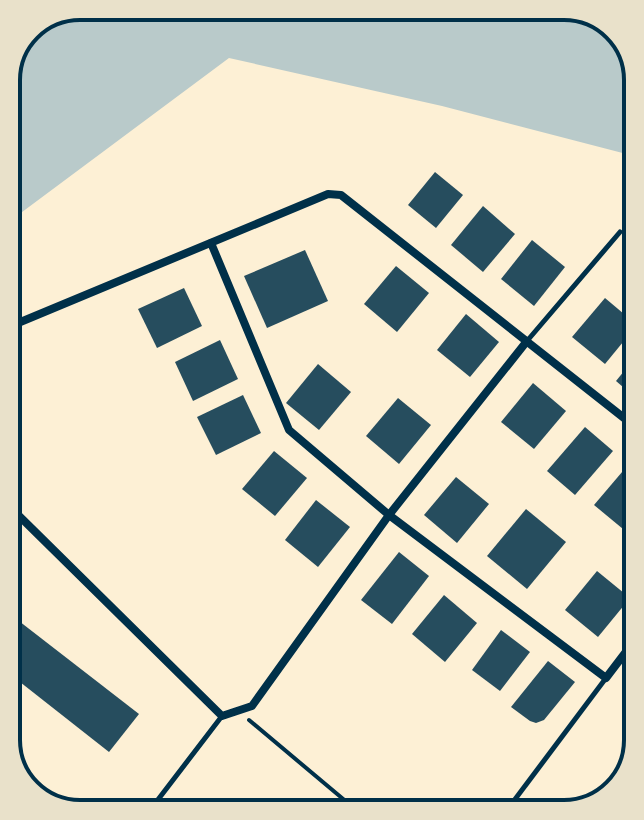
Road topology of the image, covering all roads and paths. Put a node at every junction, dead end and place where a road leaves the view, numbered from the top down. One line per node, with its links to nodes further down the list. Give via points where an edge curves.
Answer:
1 (620, 232): 4 (lane)
2 (211, 243): 3 (street); 4 (street, via 328,194 341,195); 6 (street, via 289,430)
3 (20, 322)
4 (527, 341): 5 (street); 6 (street)
5 (624, 418)
6 (389, 515): 9 (street); 10 (street, via 252,706)
7 (20, 517): 11 (street)
8 (624, 654): 9 (street)
9 (606, 678): 14 (lane)
10 (238, 711): 11 (street); 13 (path)
11 (222, 716): 12 (lane)
12 (158, 800)
13 (345, 800)
14 (514, 800)

